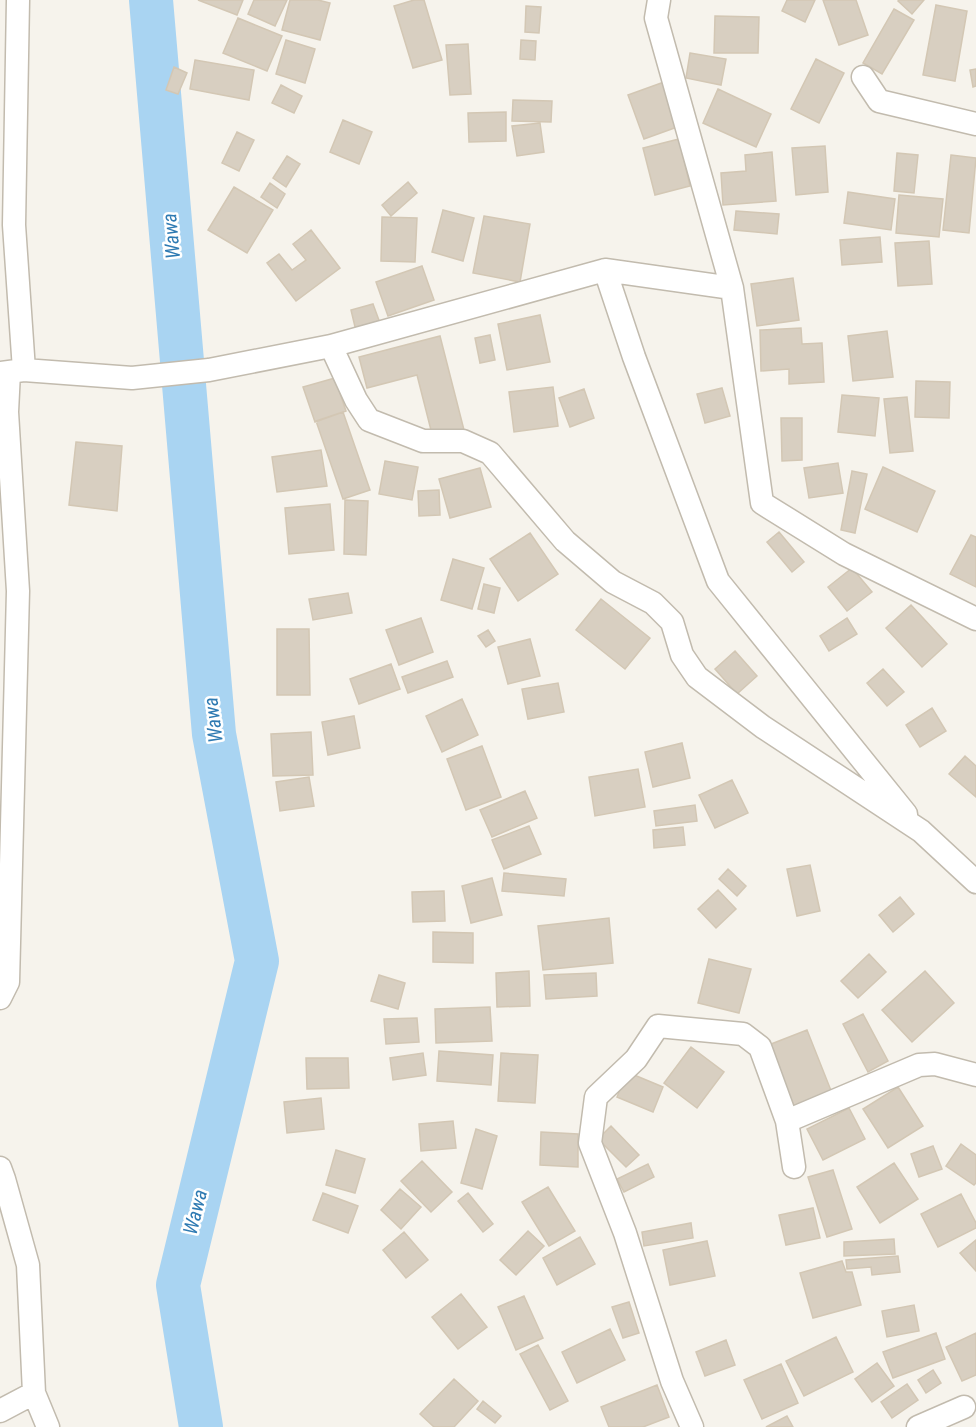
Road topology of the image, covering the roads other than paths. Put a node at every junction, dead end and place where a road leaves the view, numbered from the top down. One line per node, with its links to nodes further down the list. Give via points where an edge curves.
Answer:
1 (18, 0): 8 (street)
2 (659, 0): 7 (street, via 656,18)
3 (863, 77): 4 (street, via 879,101)
4 (976, 124)
5 (605, 270): 7 (street); 9 (street); 12 (street, via 718,580)
6 (0, 278): 8 (street)
7 (732, 288): 11 (street, via 762,502 844,554)
8 (13, 307): 10 (street)
9 (331, 346): 10 (street, via 209,370 132,378); 12 (street, via 369,420 423,441 463,441 490,453 565,542 613,582 654,603 672,621 682,655 697,677 763,727)
10 (11, 372): 14 (street, via 7,412 18,591 8,982)
11 (976, 620)
12 (921, 831): 13 (street)
13 (976, 882)
14 (0, 998)
15 (976, 1075): 16 (street, via 935,1064 919,1065)
16 (787, 1121): 17 (street); 23 (street, via 760,1047 743,1034 658,1026 636,1059 596,1097 590,1143 625,1233 672,1381)
17 (794, 1167)
18 (0, 1168): 19 (street, via 28,1264)
19 (34, 1393): 21 (street); 22 (street)
20 (964, 1407): 24 (street)
21 (0, 1411)
22 (48, 1427)
23 (692, 1427)
24 (918, 1427)

